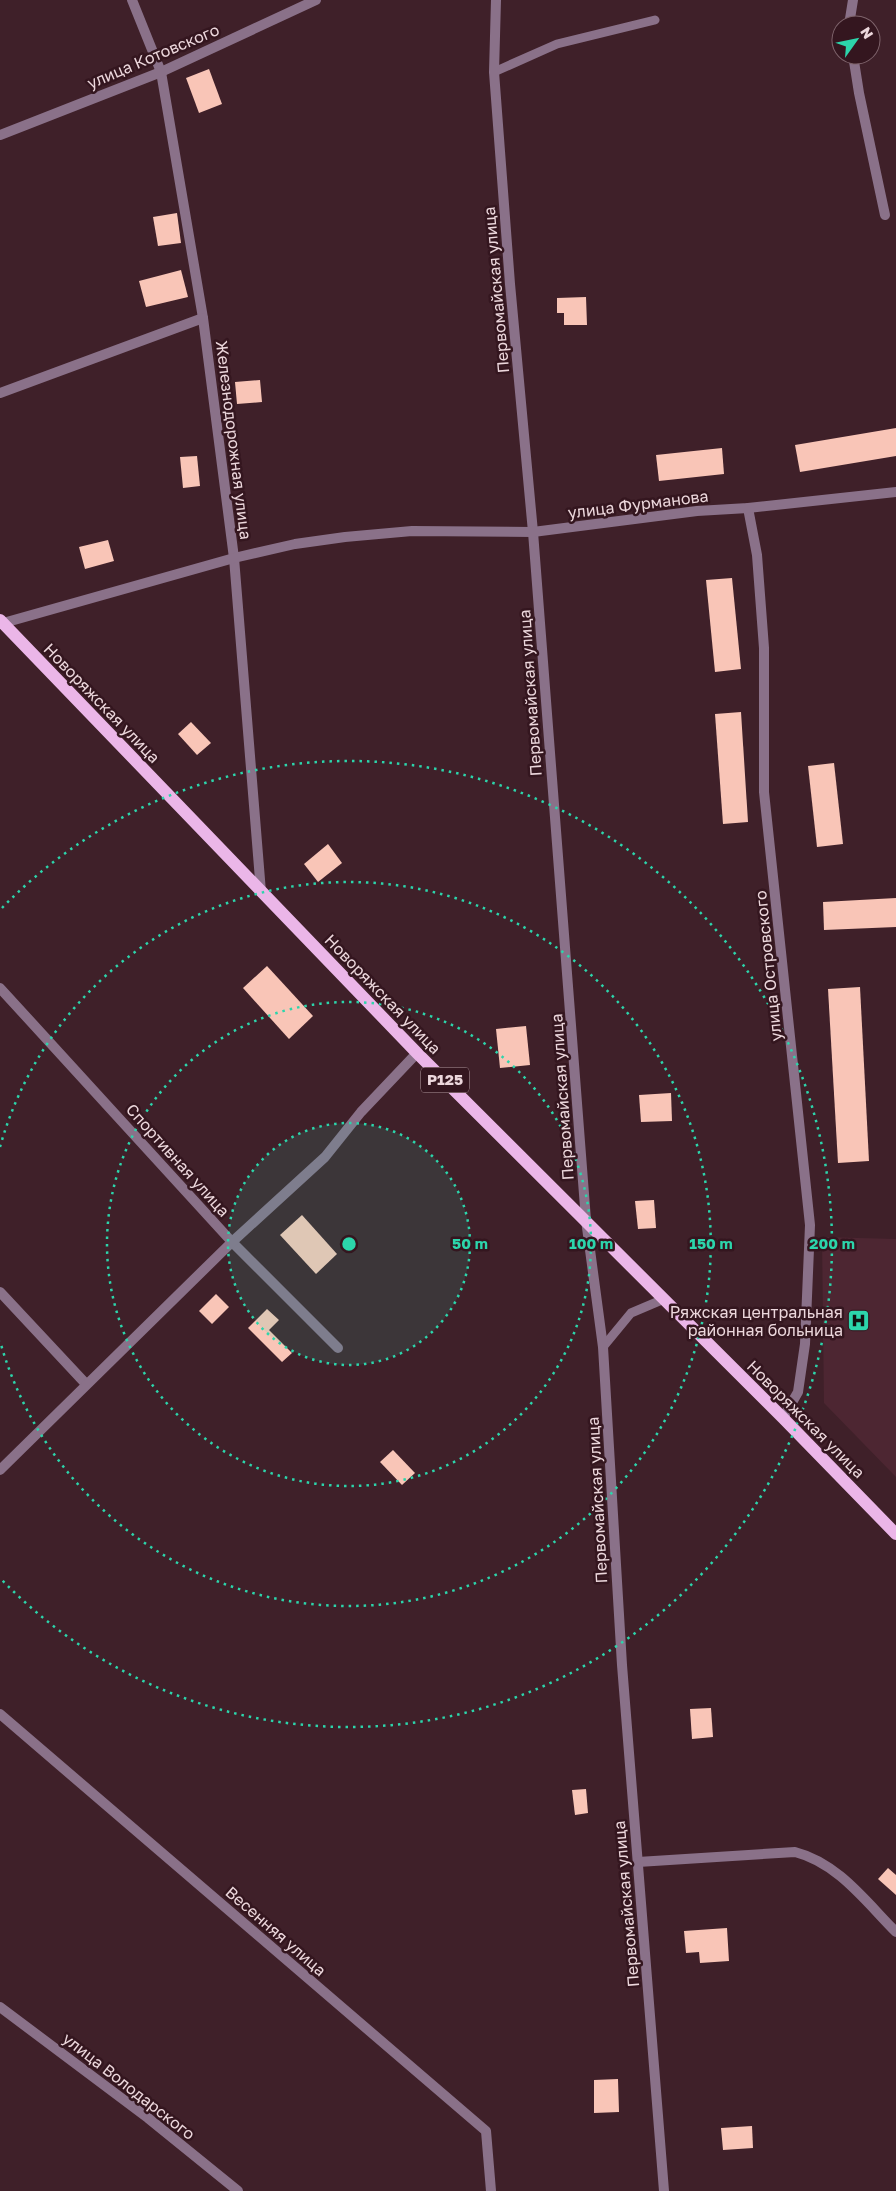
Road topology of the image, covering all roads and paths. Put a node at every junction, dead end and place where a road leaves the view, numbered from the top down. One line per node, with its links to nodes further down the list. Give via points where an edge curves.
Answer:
1 (132, 0): 8 (street, Железнодорожная улица)
2 (316, 0): 8 (street, улица Котовского)
3 (496, 0): 9 (street, Первомайская улица)
4 (853, 0): 5 (street)
5 (851, 15)
6 (655, 20): 9 (lane, via 557,44)
7 (855, 65): 11 (street)
8 (161, 72): 10 (street, улица Котовского); 12 (street, Железнодорожная улица)
9 (494, 72): 16 (street, Первомайская улица)
10 (0, 135)
11 (885, 215)
12 (203, 318): 13 (street); 17 (street, Железнодорожная улица)
13 (0, 392)
14 (896, 492): 15 (street, улица Фурманова)
15 (748, 508): 16 (street, улица Фурманова, via 697,511); 29 (street, улица Островского, via 757,555 764,648 764,792 810,1225 805,1344 798,1392)
16 (532, 532): 17 (street, улица Фурманова, via 403,532 345,537); 22 (street, Первомайская улица)
17 (234, 558): 18 (street, улица Фурманова); 19 (street, Железнодорожная улица)
18 (1, 622): 19 (main road, Новоряжская улица / Р125)
19 (261, 892): 21 (main road, Новоряжская улица / Р125)
20 (0, 988): 23 (street, Спортивная улица)
21 (417, 1053): 22 (main road, Новоряжская улица / Р125); 23 (street, via 324,1157)
22 (586, 1220): 25 (main road, Новоряжская улица / Р125); 26 (street, Первомайская улица)
23 (232, 1242): 27 (street, Спортивная улица); 28 (street)
24 (0, 1292): 28 (street)
25 (664, 1299): 26 (lane, via 631,1313); 29 (main road, Новоряжская улица / Р125)
26 (603, 1347): 33 (street, Первомайская улица, via 622,1665)
27 (338, 1348)
28 (86, 1384): 30 (street)
29 (783, 1418): 31 (main road, Новоряжская улица / Р125)
30 (0, 1470)
31 (896, 1534)
32 (0, 1714): 37 (street, Весенняя улица, via 486,2131)
33 (638, 1862): 34 (street, via 796,1852 812,1856 831,1867); 38 (street, Первомайская улица)
34 (896, 1932)
35 (0, 2007): 36 (street, улица Володарского, via 148,2118)
36 (238, 2191)
37 (491, 2191)
38 (664, 2191)

